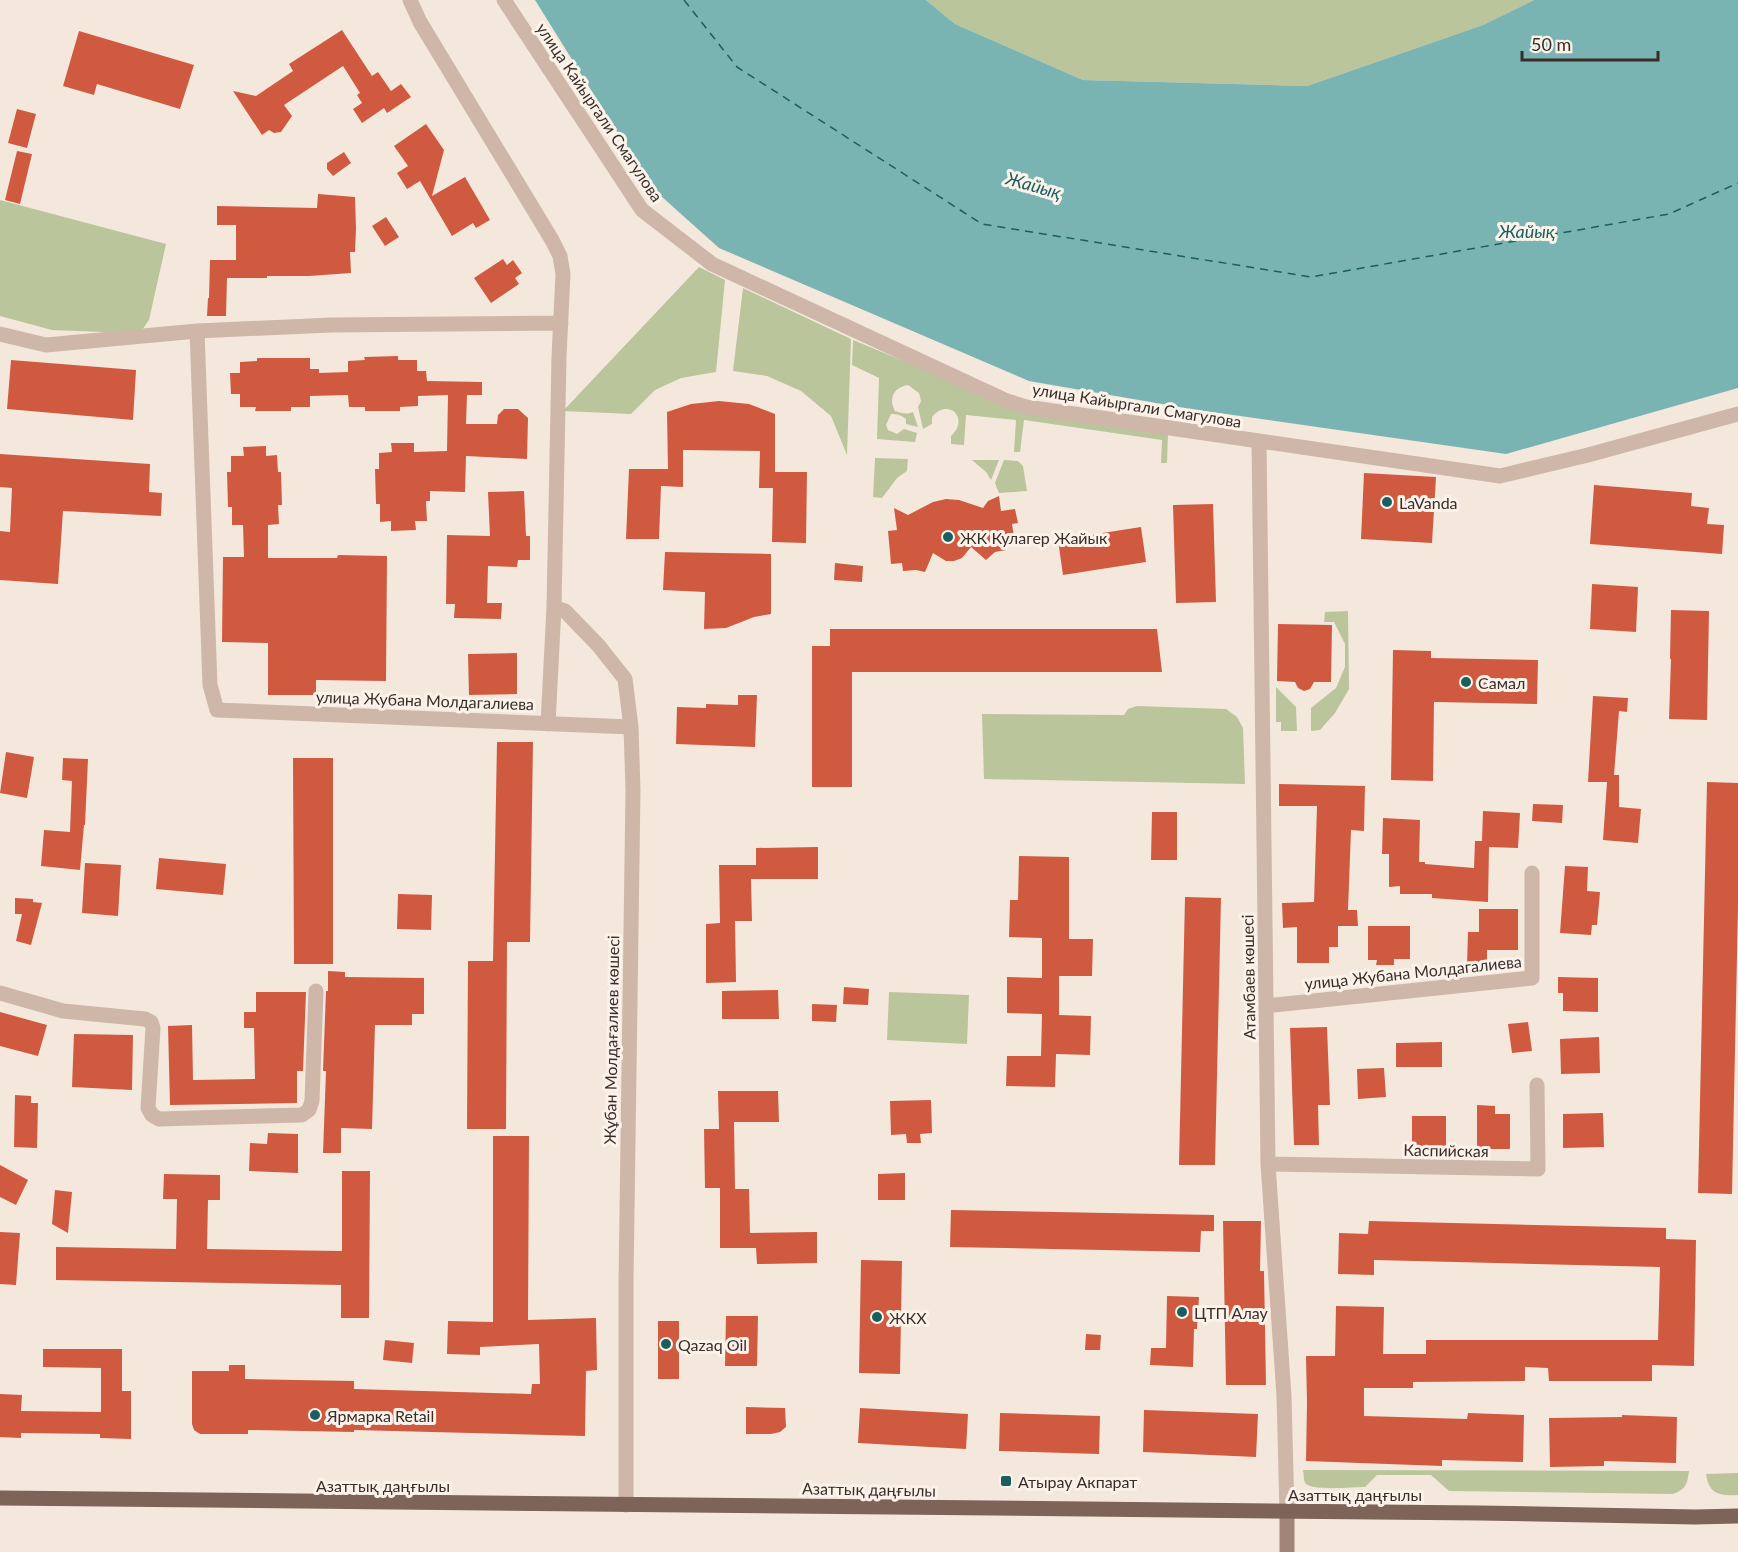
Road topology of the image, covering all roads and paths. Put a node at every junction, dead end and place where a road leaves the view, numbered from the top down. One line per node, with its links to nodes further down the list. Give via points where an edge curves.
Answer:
1 (410, 0): 3 (street, via 560,256)
2 (504, 0): 7 (street, улица Кайыргали Смагулова, via 642,210 712,264 1007,401)
3 (561, 323): 4 (street, via 331,325); 8 (street)
4 (197, 331): 5 (street, via 46,345); 9 (street, улица Жубана Молдагалиева, via 210,685 217,710)
5 (0, 334)
6 (1738, 414): 7 (street, улица Кайыргали Смагулова, via 1500,476)
7 (1259, 442): 14 (street, Атамбаев көшесі)
8 (554, 607): 9 (street); 10 (street, Жұбан Молдағалиев көшесі, via 565,611 625,680)
9 (548, 724): 10 (street, улица Жубана Молдагалиева)
10 (631, 727): 18 (street, Жұбан Молдағалиев көшесі)
11 (1532, 873): 14 (street, улица Жубана Молдагалиева, via 1532,978)
12 (316, 991): 13 (street, via 309,1110 302,1114 159,1119 148,1108 151,1022 63,1011)
13 (0, 993)
14 (1266, 1006): 16 (street, Атамбаев көшесі)
15 (1538, 1085): 16 (street, Каспийская, via 1538,1169)
16 (1268, 1164): 19 (street, Атамбаев көшесі, via 1284,1396)
17 (0, 1498): 18 (main road, Азаттық даңғылы)
18 (626, 1505): 19 (main road, Азаттық даңғылы)
19 (1287, 1512): 20 (main road, Азаттық даңғылы); 21 (street)
20 (1738, 1516)
21 (1287, 1552)

